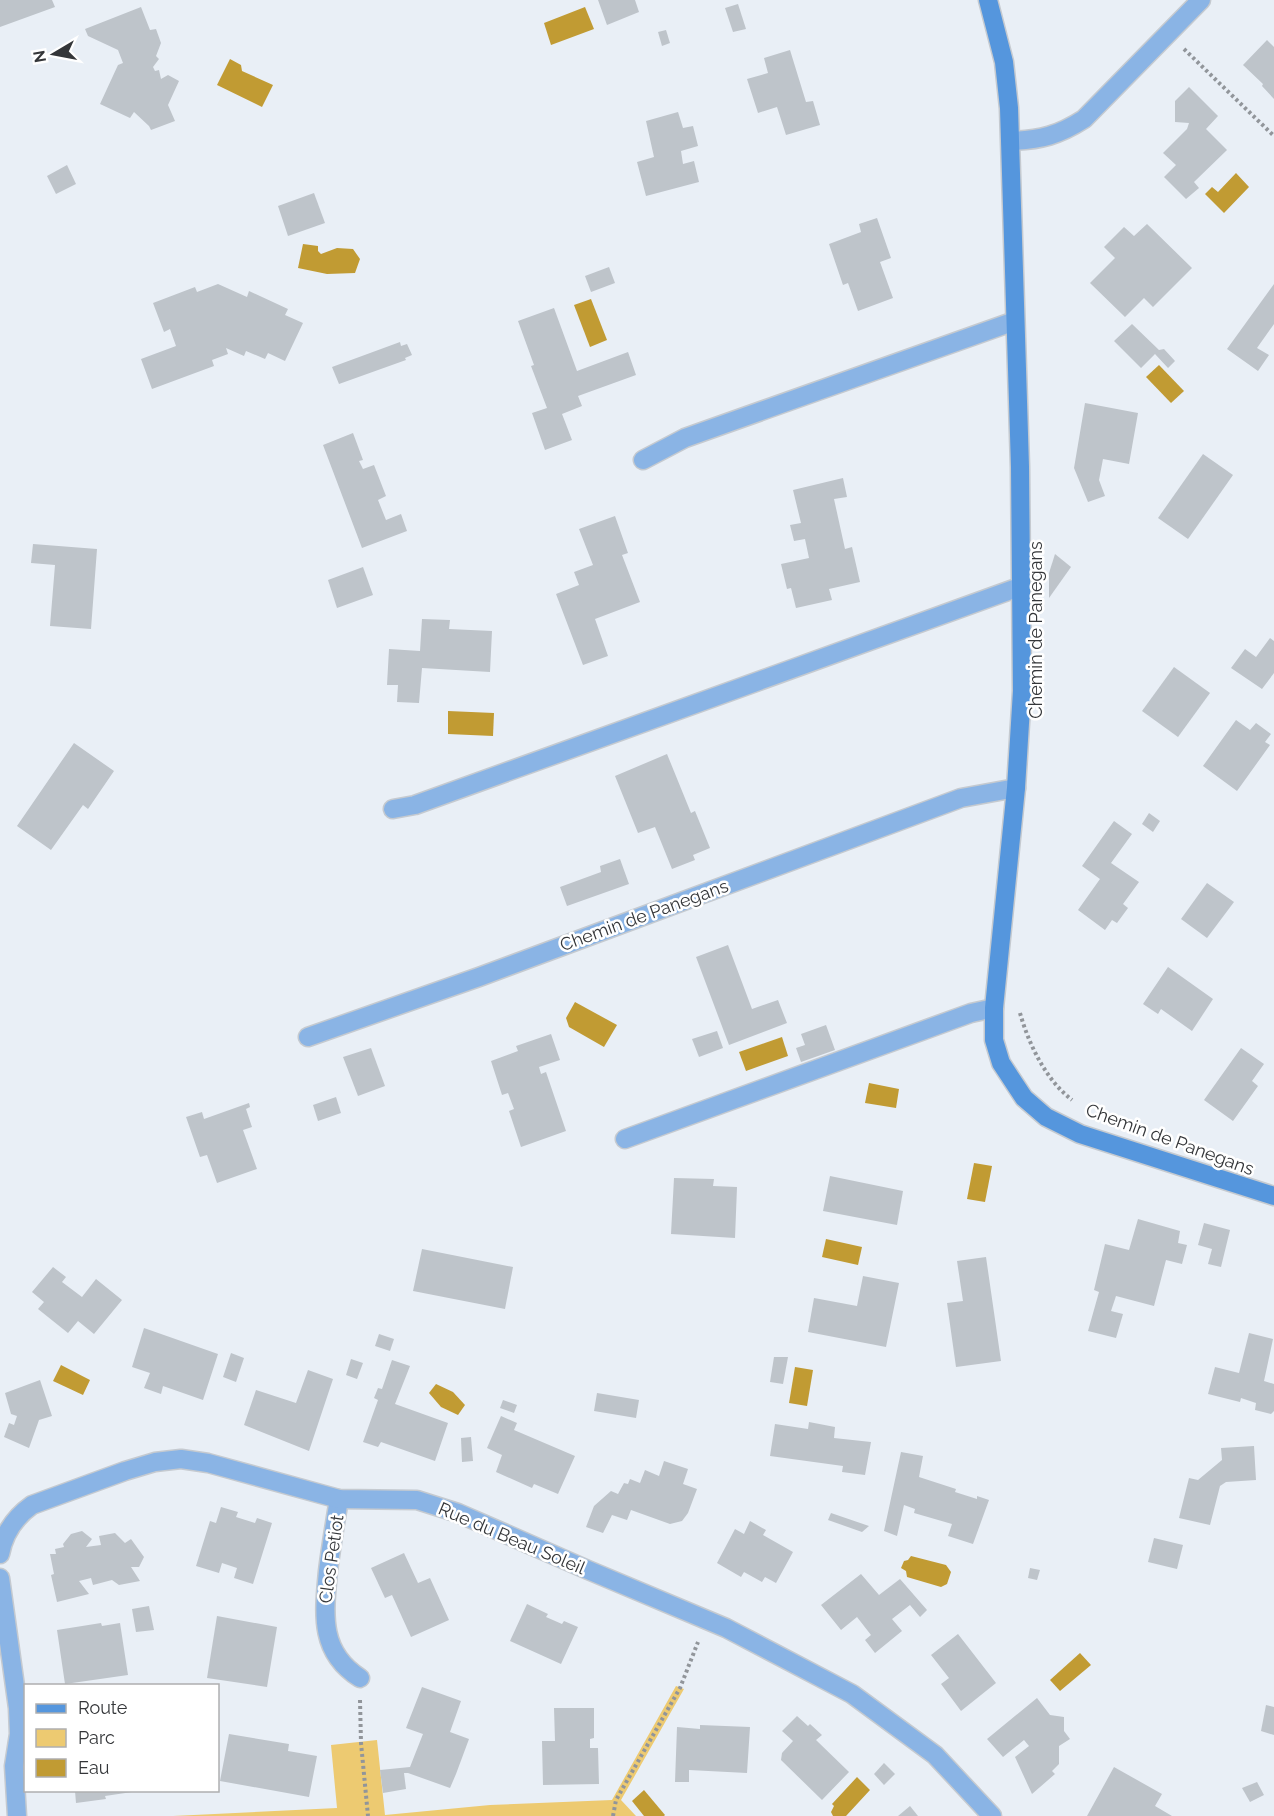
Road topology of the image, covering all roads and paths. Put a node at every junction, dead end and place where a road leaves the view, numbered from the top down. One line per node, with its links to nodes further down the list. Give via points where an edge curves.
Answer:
1 (988, 0): 5 (street, Chemin de Panegans, via 1008,85)
2 (1201, 0): 3 (street)
3 (1167, 33): 4 (path); 5 (street, via 1084,119 1046,137)
4 (1274, 136)
5 (1011, 141): 6 (street, Chemin de Panegans)
6 (1015, 321): 7 (street, via 685,438); 8 (street, Chemin de Panegans)
7 (643, 460)
8 (1022, 586): 9 (street, Chemin de Panegans, via 1022,692); 10 (street, Chemin de Panegans, via 415,805)
9 (1016, 788): 11 (street, Chemin de Panegans); 13 (street, Chemin de Panegans, via 961,798)
10 (393, 809)
11 (994, 1008): 15 (street); 16 (street, Chemin de Panegans, via 994,1040 1001,1063 1024,1098 1046,1117 1080,1134)
12 (1019, 1010): 14 (path, Chemin de Panegans, via 1025,1032 1042,1064 1060,1090)
13 (308, 1037)
14 (1078, 1105)
15 (625, 1139)
16 (1274, 1196)
17 (339, 1498): 18 (street, Rue du Beau Soleil, via 181,1459 125,1471 32,1505); 21 (street, Rue du Beau Soleil, via 417,1500 458,1513); 22 (street, Clos Petiot, via 324,1610 330,1644 347,1670)
18 (4, 1524): 19 (street, Rue du Beau Soleil)
19 (0, 1554)
20 (0, 1578): 23 (street, via 18,1708)
21 (707, 1620): 25 (path, via 680,1688 616,1800); 26 (street, Rue du Beau Soleil, via 852,1694 935,1755)
22 (360, 1678): 24 (path)
23 (11, 1805)
24 (368, 1816)
25 (613, 1816)
26 (992, 1816)

